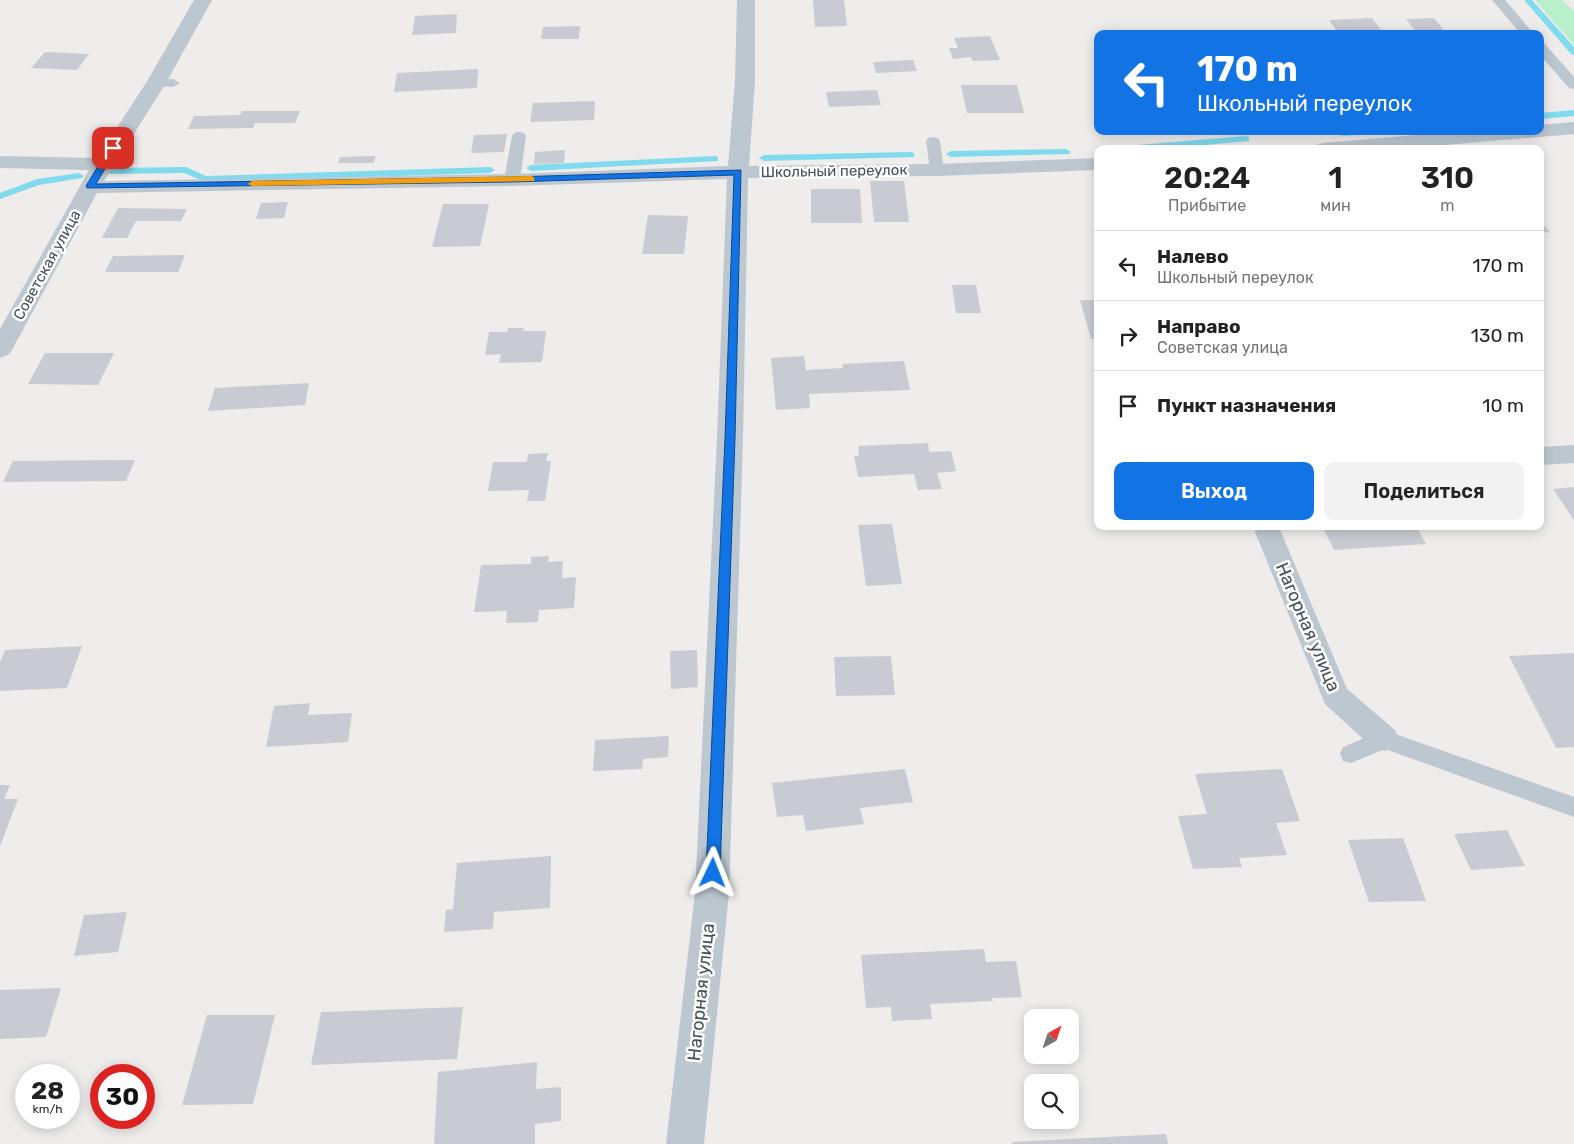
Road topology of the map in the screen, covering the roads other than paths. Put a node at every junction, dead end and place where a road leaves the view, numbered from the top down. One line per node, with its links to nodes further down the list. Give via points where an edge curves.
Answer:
1 (203, 0): 14 (street, Советская улица, via 165,83)
2 (746, 0): 17 (street, Нагорная улица, via 745,81)
3 (1498, 0): 4 (lane)
4 (1524, 30)
5 (1544, 51): 6 (lane)
6 (1574, 85)
7 (1574, 128): 8 (street)
8 (1544, 131)
9 (1492, 135): 12 (street)
10 (519, 136): 18 (lane)
11 (934, 141): 16 (lane)
12 (1371, 145)
13 (0, 162): 14 (street)
14 (103, 164): 19 (street, Советская улица)
15 (1094, 164): 16 (street, Школьный переулок)
16 (937, 170): 17 (street, Школьный переулок)
17 (738, 172): 18 (street, Школьный переулок); 27 (street, Нагорная улица, via 712,893)
18 (512, 180): 19 (street, Школьный переулок)
19 (90, 186): 20 (street, Советская улица)
20 (0, 350)
21 (1574, 454): 22 (street)
22 (1544, 456)
23 (1268, 530): 24 (street, Нагорная улица, via 1335,696)
24 (1384, 739): 25 (lane); 26 (lane)
25 (1351, 754)
26 (1574, 807)
27 (685, 1144)

